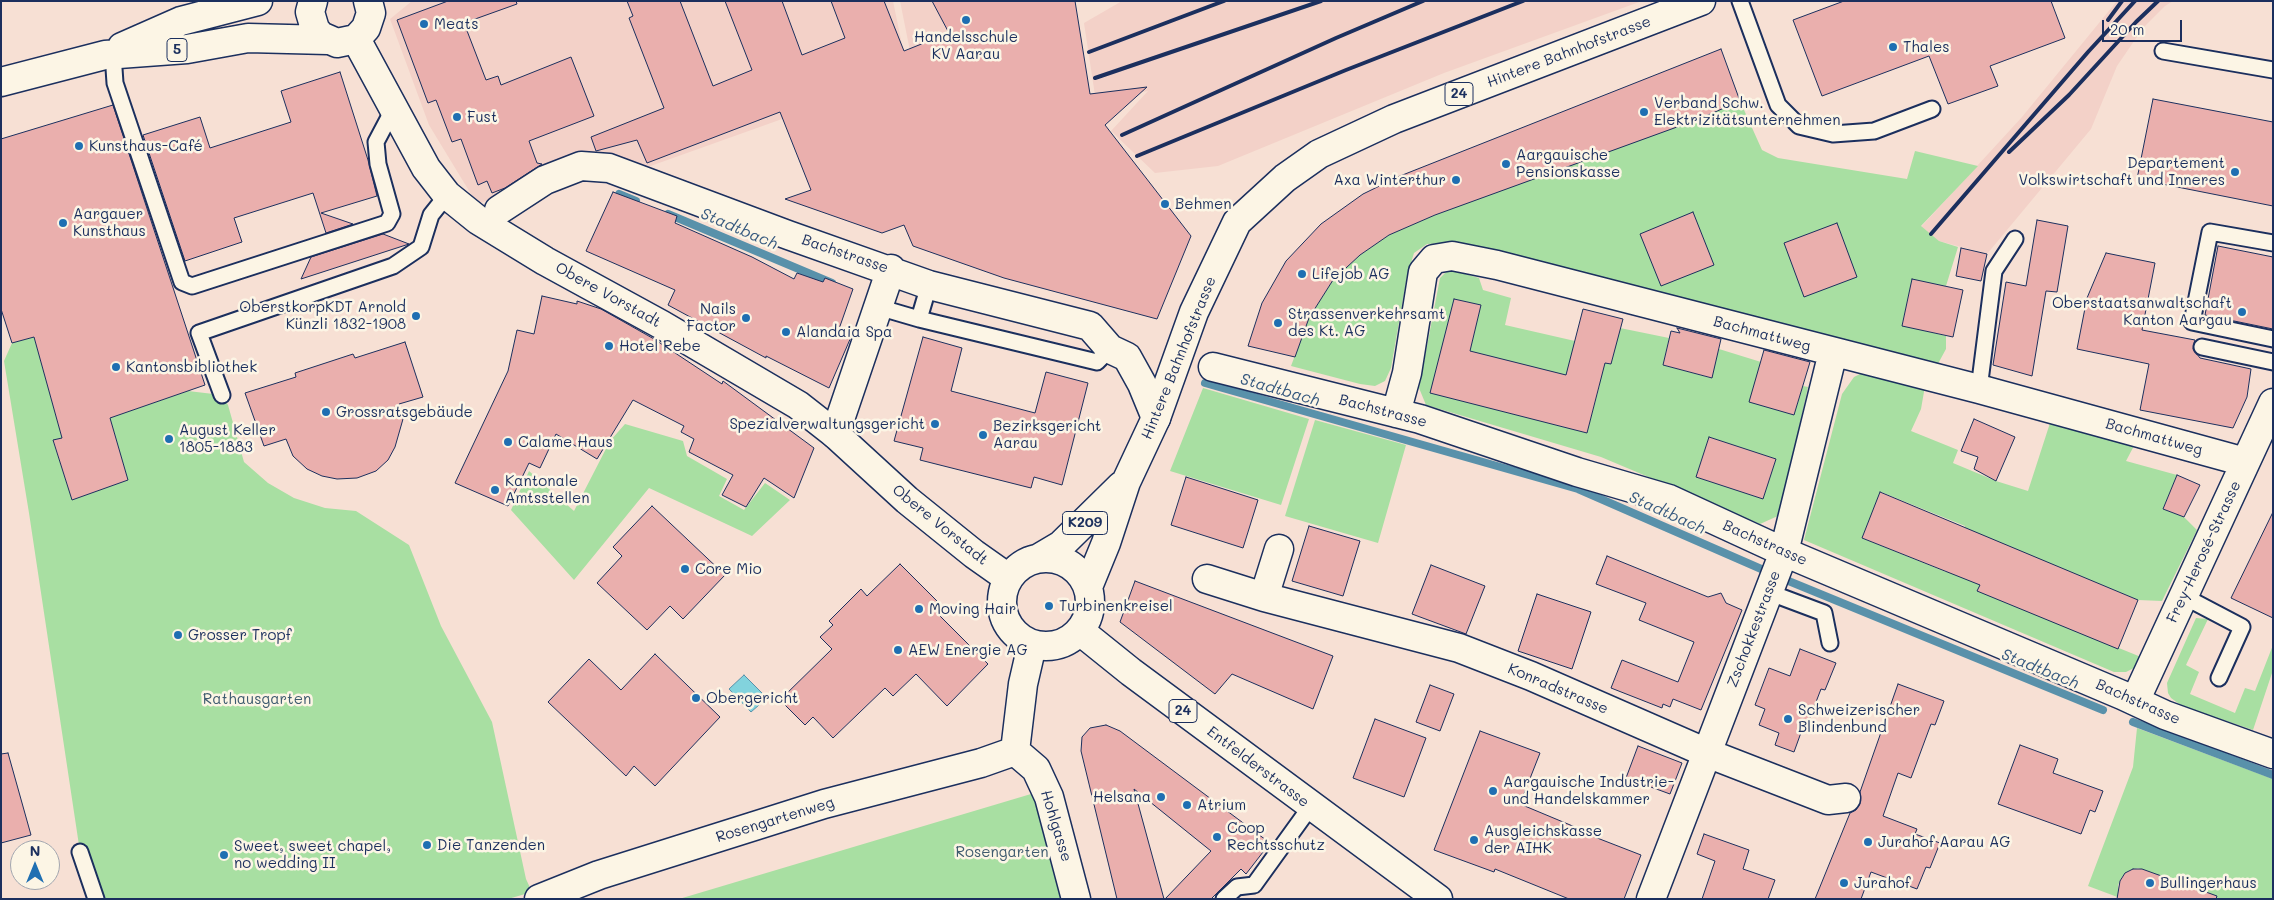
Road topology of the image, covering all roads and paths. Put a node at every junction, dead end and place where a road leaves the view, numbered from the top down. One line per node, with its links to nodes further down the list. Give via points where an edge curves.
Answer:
1 (258, 1): 6 (street, 5)
2 (313, 1): 9 (street, via 311,21 321,36)
3 (368, 1): 8 (street, via 369,21)
4 (1701, 1): 34 (street, Hintere Bahnhofstrasse / 24, via 1394,119 1320,154 1284,178 1237,222 1194,312)
5 (1740, 1): 15 (lane, via 1778,105 1799,126 1833,134 1874,131)
6 (222, 5): 7 (street); 11 (street, 5)
7 (248, 38): 9 (street, 5); 11 (street, 5, via 187,49)
8 (356, 39): 9 (street, via 337,43); 14 (street, Obere Vorstadt)
9 (328, 40)
10 (2163, 51): 12 (lane)
11 (109, 55): 13 (street, 5); 14 (lane, via 115,83 182,282 192,286 387,222 392,214 378,164 376,142)
12 (2273, 70)
13 (1, 82)
14 (394, 108): 16 (street, Obere Vorstadt, via 426,168)
15 (1932, 109)
16 (447, 195): 31 (lane, via 431,215 421,247 393,266 199,333); 35 (street, Obere Vorstadt, via 478,220 545,260 782,395)
17 (499, 210): 20 (street, Bachstrasse, via 546,180 581,166 609,168 788,236)
18 (2015, 239): 30 (lane, via 1994,271)
19 (2273, 243): 24 (lane, via 2210,232 2192,322)
20 (890, 270): 21 (street, Bachstrasse); 22 (street)
21 (929, 285): 23 (lane); 26 (street, Bachstrasse, via 1090,326)
22 (878, 307): 23 (lane); 35 (street)
23 (919, 319): 26 (lane, via 1097,362)
24 (2273, 339)
25 (2202, 347): 28 (lane)
26 (1110, 349): 34 (street, Bachstrasse, via 1127,357)
27 (1833, 352): 30 (street, Bachmattweg); 33 (street, Bachmattweg, via 1507,267 1452,256 1434,259 1423,272 1407,373); 40 (street, Zschokkestrasse)
28 (2273, 362)
29 (1214, 368): 33 (street, Bachstrasse)
30 (1979, 389): 36 (street, Bachmattweg)
31 (222, 395)
32 (2273, 403): 36 (street, Frey-Herosé-Strasse)
33 (1396, 413): 40 (street, Bachstrasse, via 1669,499)
34 (1156, 418): 37 (street, Hintere Bahnhofstrasse / 24)
35 (835, 434): 41 (street, Obere Vorstadt, via 907,500)
36 (2245, 462): 44 (street, Frey-Herosé-Strasse)
37 (1126, 482): 39 (street, K209, via 1061,546); 43 (street, Hintere Bahnhofstrasse / 24)
38 (1279, 549): 45 (street)
39 (1039, 558): 41 (street, via 1017,568); 43 (street, via 1063,561 1074,567)
40 (1775, 575): 47 (lane, via 1824,613); 50 (street, Bachstrasse); 52 (street, Zschokkestrasse)
41 (1008, 578): 48 (street, via 1001,604 1004,617 1010,629)
42 (1207, 579): 45 (street, Konradstrasse)
43 (1088, 587): 46 (street, via 1090,610)
44 (2183, 596): 49 (lane, via 2242,627); 50 (street, Frey-Herosé-Strasse)
45 (1264, 597): 52 (street, Konradstrasse, via 1459,648 1532,676)
46 (1080, 631): 48 (street, via 1063,643); 55 (street, Entfelderstrasse / 24)
47 (1830, 643)
48 (1032, 645): 51 (street, via 1023,684)
49 (2219, 678)
50 (2135, 701): 53 (street, Bachstrasse)
51 (1015, 751): 58 (street, Rosengartenweg, via 824,804 599,875); 59 (street, Hohlgasse, via 1036,769 1049,797)
52 (1707, 753): 54 (street, Konradstrasse, via 1828,800); 62 (street, Zschokkestrasse)
53 (2273, 754)
54 (1846, 798)
55 (1311, 806): 60 (lane, via 1254,885 1236,887); 61 (street, Entfelderstrasse / 24)
56 (80, 852): 57 (lane)
57 (96, 899)
58 (539, 899)
59 (1076, 899)
60 (1224, 899)
61 (1438, 899)
62 (1651, 899)

